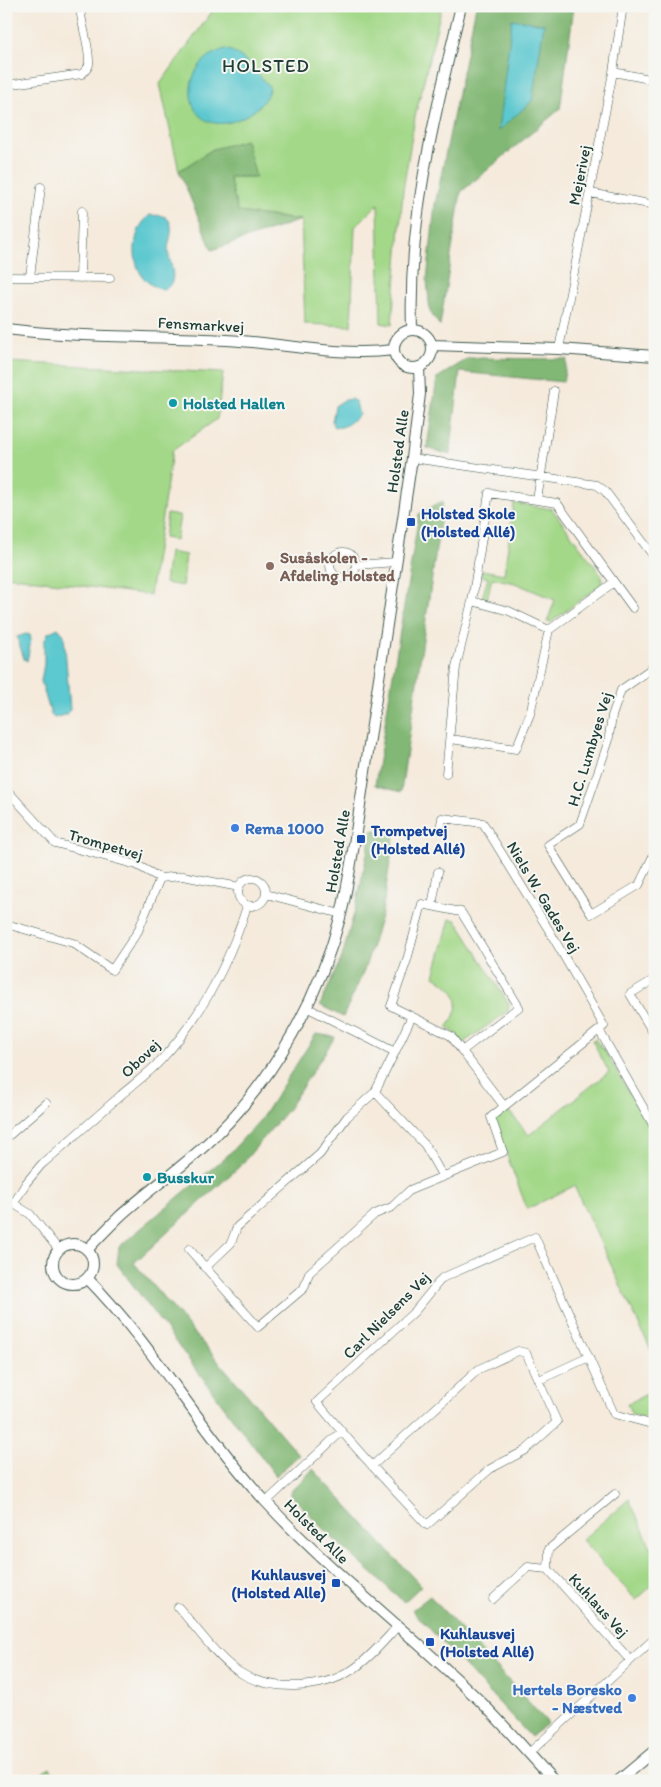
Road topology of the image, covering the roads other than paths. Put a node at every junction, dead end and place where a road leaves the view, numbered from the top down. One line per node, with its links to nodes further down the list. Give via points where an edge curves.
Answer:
1 (80, 6): 6 (street, via 88,68 82,74)
2 (461, 6): 16 (street, via 416,213)
3 (622, 6): 4 (street, Mejerivej)
4 (613, 72): 5 (street); 8 (street, Mejerivej)
5 (655, 80)
6 (6, 84)
7 (41, 187): 12 (street)
8 (590, 193): 9 (street); 18 (street, Mejerivej)
9 (655, 205)
10 (82, 211): 13 (street)
11 (6, 277): 12 (street)
12 (30, 277): 13 (street)
13 (80, 278): 14 (street)
14 (110, 278)
15 (6, 329): 19 (street, Fensmarkvej, via 50,334 229,340 339,352)
16 (412, 330): 17 (street, via 425,333); 19 (street, via 400,335)
17 (432, 345): 18 (street); 21 (street, via 431,356)
18 (559, 348): 20 (street)
19 (394, 350): 21 (street, via 403,365)
20 (655, 356)
21 (419, 367): 23 (street, Holsted Alle, via 420,394)
22 (554, 391): 24 (street)
23 (412, 458): 24 (street); 27 (street, Holsted Alle)
24 (541, 477): 25 (street); 26 (street, via 597,485 605,491)
25 (537, 500): 29 (street, via 557,503); 30 (street, via 489,493)
26 (655, 558)
27 (396, 562): 28 (street); 45 (street, Holsted Alle)
28 (356, 565)
29 (614, 582): 31 (street); 32 (street)
30 (472, 601): 32 (street, via 509,611); 34 (street, via 456,667)
31 (633, 608)
32 (548, 630): 34 (street, via 530,714 516,749)
33 (655, 666): 38 (street, H.C. Lumbyes Vej, via 621,690 612,716 608,743 580,824 548,845 592,914 639,885)
34 (451, 739): 35 (street)
35 (446, 774)
36 (6, 789): 40 (street, Trompetvej, via 55,843 137,865)
37 (440, 830): 50 (street, Niels W. Gades Vej, via 442,818 483,823 604,1026)
38 (655, 852)
39 (438, 872): 44 (street)
40 (160, 878): 41 (street, Trompetvej, via 183,876); 46 (street, Trompetvej, via 138,931 112,970 72,942)
41 (238, 887): 42 (street, via 244,880 253,878 261,882); 43 (street, via 238,896)
42 (266, 894): 43 (street, via 259,904); 45 (street)
43 (247, 906): 61 (street, Obovej, via 235,944 217,980 180,1036 158,1062 41,1165)
44 (432, 906): 49 (street, via 422,904 391,1006); 53 (street, via 461,912 519,1007)
45 (341, 914): 48 (street, Holsted Alle)
46 (6, 924)
47 (655, 979): 51 (street, via 630,994)
48 (306, 1007): 52 (street); 64 (street, Holsted Alle, via 276,1061 219,1133 120,1217)
49 (411, 1018): 52 (street); 53 (street, via 451,1036)
50 (599, 1030): 56 (street); 57 (street, Niels W. Gades Vej)
51 (655, 1036)
52 (395, 1052): 54 (street)
53 (462, 1052): 56 (street)
54 (375, 1092): 59 (street, via 425,1145); 65 (street, via 347,1116 320,1154 237,1227 231,1243)
55 (46, 1103): 58 (street)
56 (504, 1106): 59 (street, via 491,1116 503,1152)
57 (655, 1128)
58 (6, 1138)
59 (443, 1177): 65 (street, via 410,1190 392,1207 374,1214 308,1273 304,1288 258,1328)
60 (6, 1199): 61 (street)
61 (14, 1203): 63 (street, via 30,1214)
62 (189, 1249): 65 (street)
63 (59, 1250): 64 (street, via 76,1244); 66 (street, via 53,1262 57,1276 68,1283 82,1282)
64 (87, 1250): 66 (street, via 92,1266)
65 (205, 1268)
66 (87, 1278): 73 (street, Holsted Alle, via 141,1338 223,1452)
67 (589, 1358): 68 (street); 69 (street, Carl Nielsens Vej, via 614,1414); 70 (street, Carl Nielsens Vej, via 534,1237 442,1278 415,1311 317,1402)
68 (539, 1380): 71 (street, Carl Nielsens Vej, via 522,1351 479,1369); 71 (street, Carl Nielsens Vej, via 557,1422 526,1450 490,1469 427,1525)
69 (654, 1425)
70 (342, 1432): 71 (street, Carl Nielsens Vej); 73 (street)
71 (372, 1466)
72 (616, 1494): 74 (street, Kuhlaus Vej, via 549,1549)
73 (266, 1502): 77 (street, Holsted Alle, via 326,1563)
74 (548, 1569): 75 (street, Kuhlaus Vej, via 528,1567); 79 (street, Kuhlaus Vej)
75 (493, 1599)
76 (178, 1607): 77 (street, via 238,1672 273,1684 320,1683 339,1677 363,1662)
77 (397, 1627): 81 (street, Holsted Alle, via 482,1703)
78 (655, 1638): 79 (street, Kuhlaus Vej)
79 (630, 1660): 81 (street, Kuhlaus Vej)
80 (655, 1750): 83 (street)
81 (529, 1754): 82 (street, Holsted Alle)
82 (554, 1781)
83 (618, 1781)

